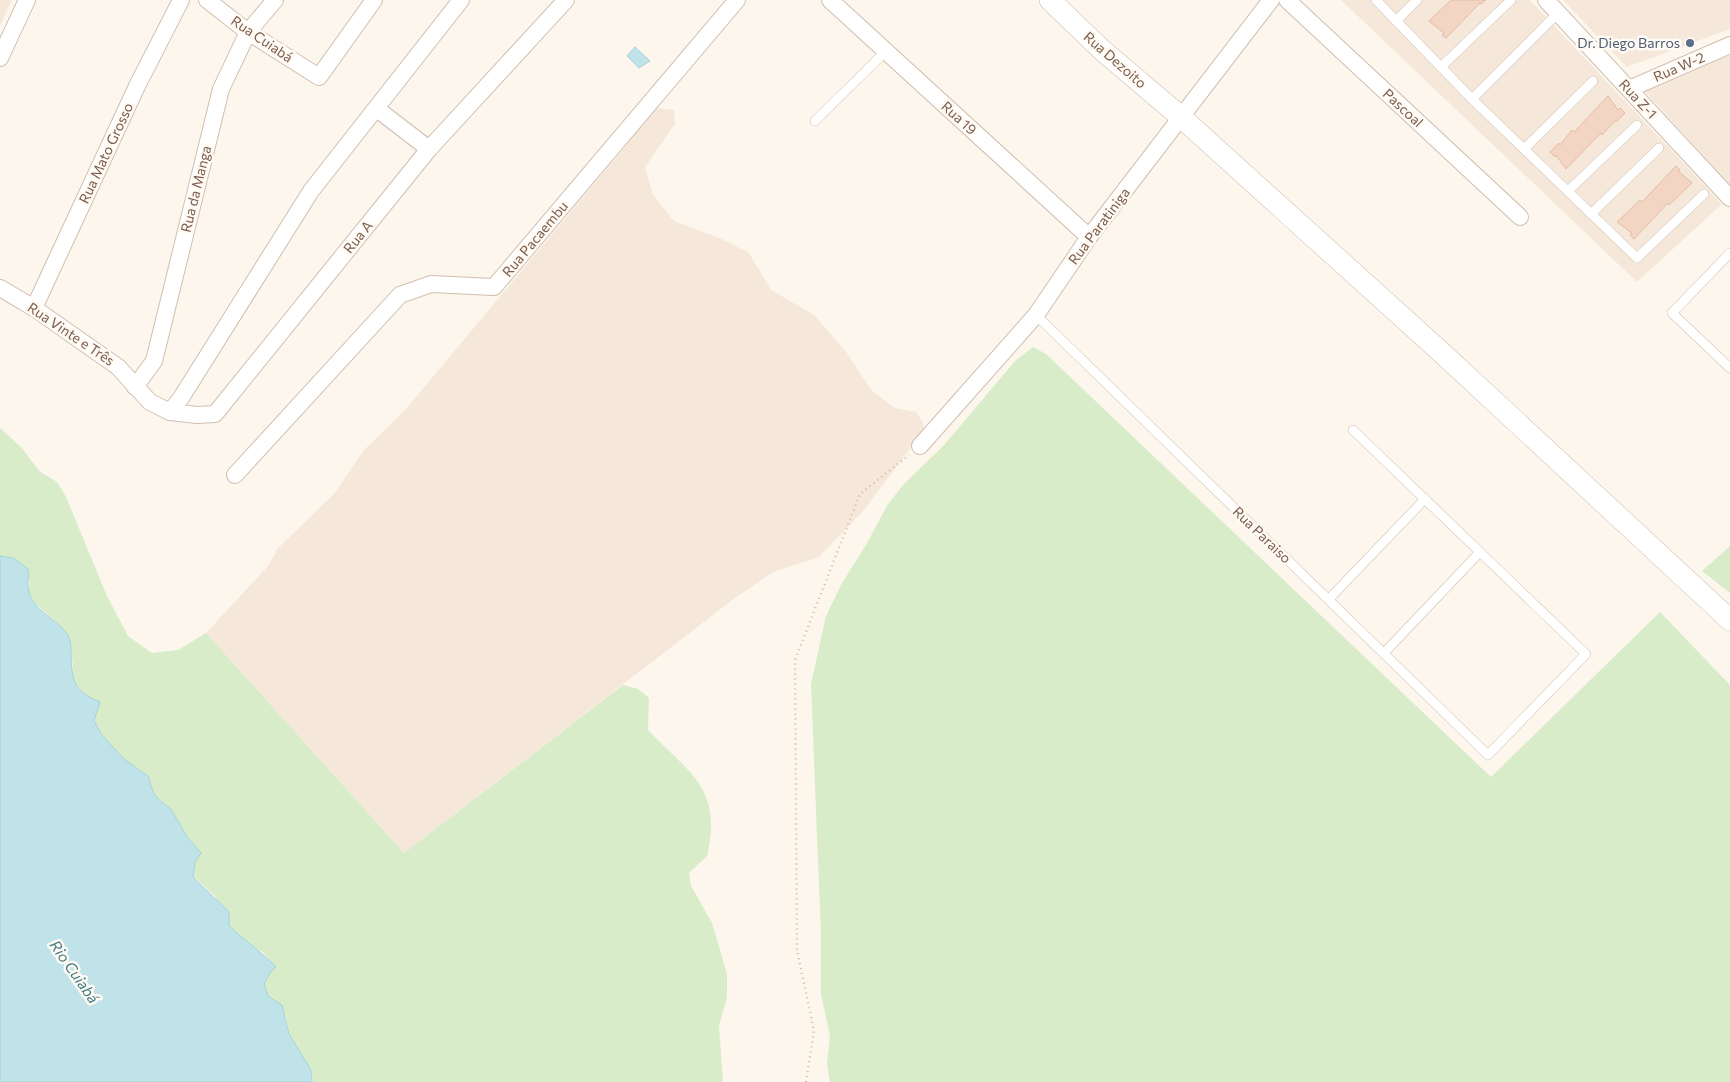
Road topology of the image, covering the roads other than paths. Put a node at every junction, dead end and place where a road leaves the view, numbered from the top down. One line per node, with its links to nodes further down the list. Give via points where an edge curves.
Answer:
1 (27, 0): 22 (street)
2 (181, 0): 42 (street, Rua Mato Grosso, via 137,86)
3 (208, 0): 19 (street, Rua Cuiabá)
4 (275, 0): 19 (street, Rua da Manga)
5 (374, 0): 19 (street, Rua Cuiabá, via 318,77)
6 (460, 0): 27 (street)
7 (566, 0): 32 (street, Rua A)
8 (737, 0): 49 (street, Rua Pacaembu, via 494,287 431,284 400,295)
9 (830, 0): 21 (street, Rua 19)
10 (1050, 0): 28 (street, Rua Dezoito, via 1102,50)
11 (1271, 0): 28 (street, Rua Paratiniga)
12 (1287, 0): 38 (street, Pascoal)
13 (1376, 0): 18 (lane)
14 (1417, 0): 18 (lane)
15 (1511, 0): 23 (lane)
16 (1546, 0): 17 (street, Rua Z-1)
17 (1558, 13): 25 (street, Rua Z-1); 26 (lane)
18 (1396, 20): 23 (lane)
19 (248, 32): 45 (street, Rua da Manga, via 220,89 154,361)
20 (1730, 45): 25 (street, Rua W-2)
21 (886, 51): 29 (lane); 39 (street, Rua 19)
22 (0, 58)
23 (1441, 67): 26 (lane)
24 (1593, 81): 33 (lane)
25 (1629, 89): 36 (street, Rua Z-1)
26 (1472, 99): 33 (lane)
27 (377, 109): 32 (street); 46 (street, via 310,192 182,398)
28 (1182, 118): 39 (street, Rua Paratiniga); 53 (street, Rua Dezoito)
29 (815, 121)
30 (1637, 125): 34 (lane)
31 (1659, 148): 37 (lane)
32 (429, 149): 46 (street, Rua A, via 215,414)
33 (1524, 149): 34 (lane)
34 (1568, 192): 37 (lane)
35 (1704, 194): 37 (lane, via 1637,258)
36 (1730, 198)
37 (1591, 214)
38 (1520, 217)
39 (1089, 237): 43 (street, Rua Paratiniga)
40 (1730, 253): 44 (lane, via 1672,313)
41 (0, 288): 42 (street, Rua Vinte e Três)
42 (34, 308): 45 (street, Rua Vinte e Três, via 118,367)
43 (1036, 314): 48 (street, Rua Paratiniga); 52 (lane, Rua Paraiso)
44 (1730, 368)
45 (135, 387): 46 (street, Rua A, via 150,402)
46 (170, 412)
47 (1353, 430): 50 (lane)
48 (920, 446)
49 (235, 475)
50 (1426, 499): 51 (lane); 52 (lane)
51 (1480, 552): 54 (lane); 54 (lane, Rua Paraiso, via 1586,654 1488,755)
52 (1329, 599): 54 (lane, Rua Paraiso)
53 (1730, 620)
54 (1384, 653)

